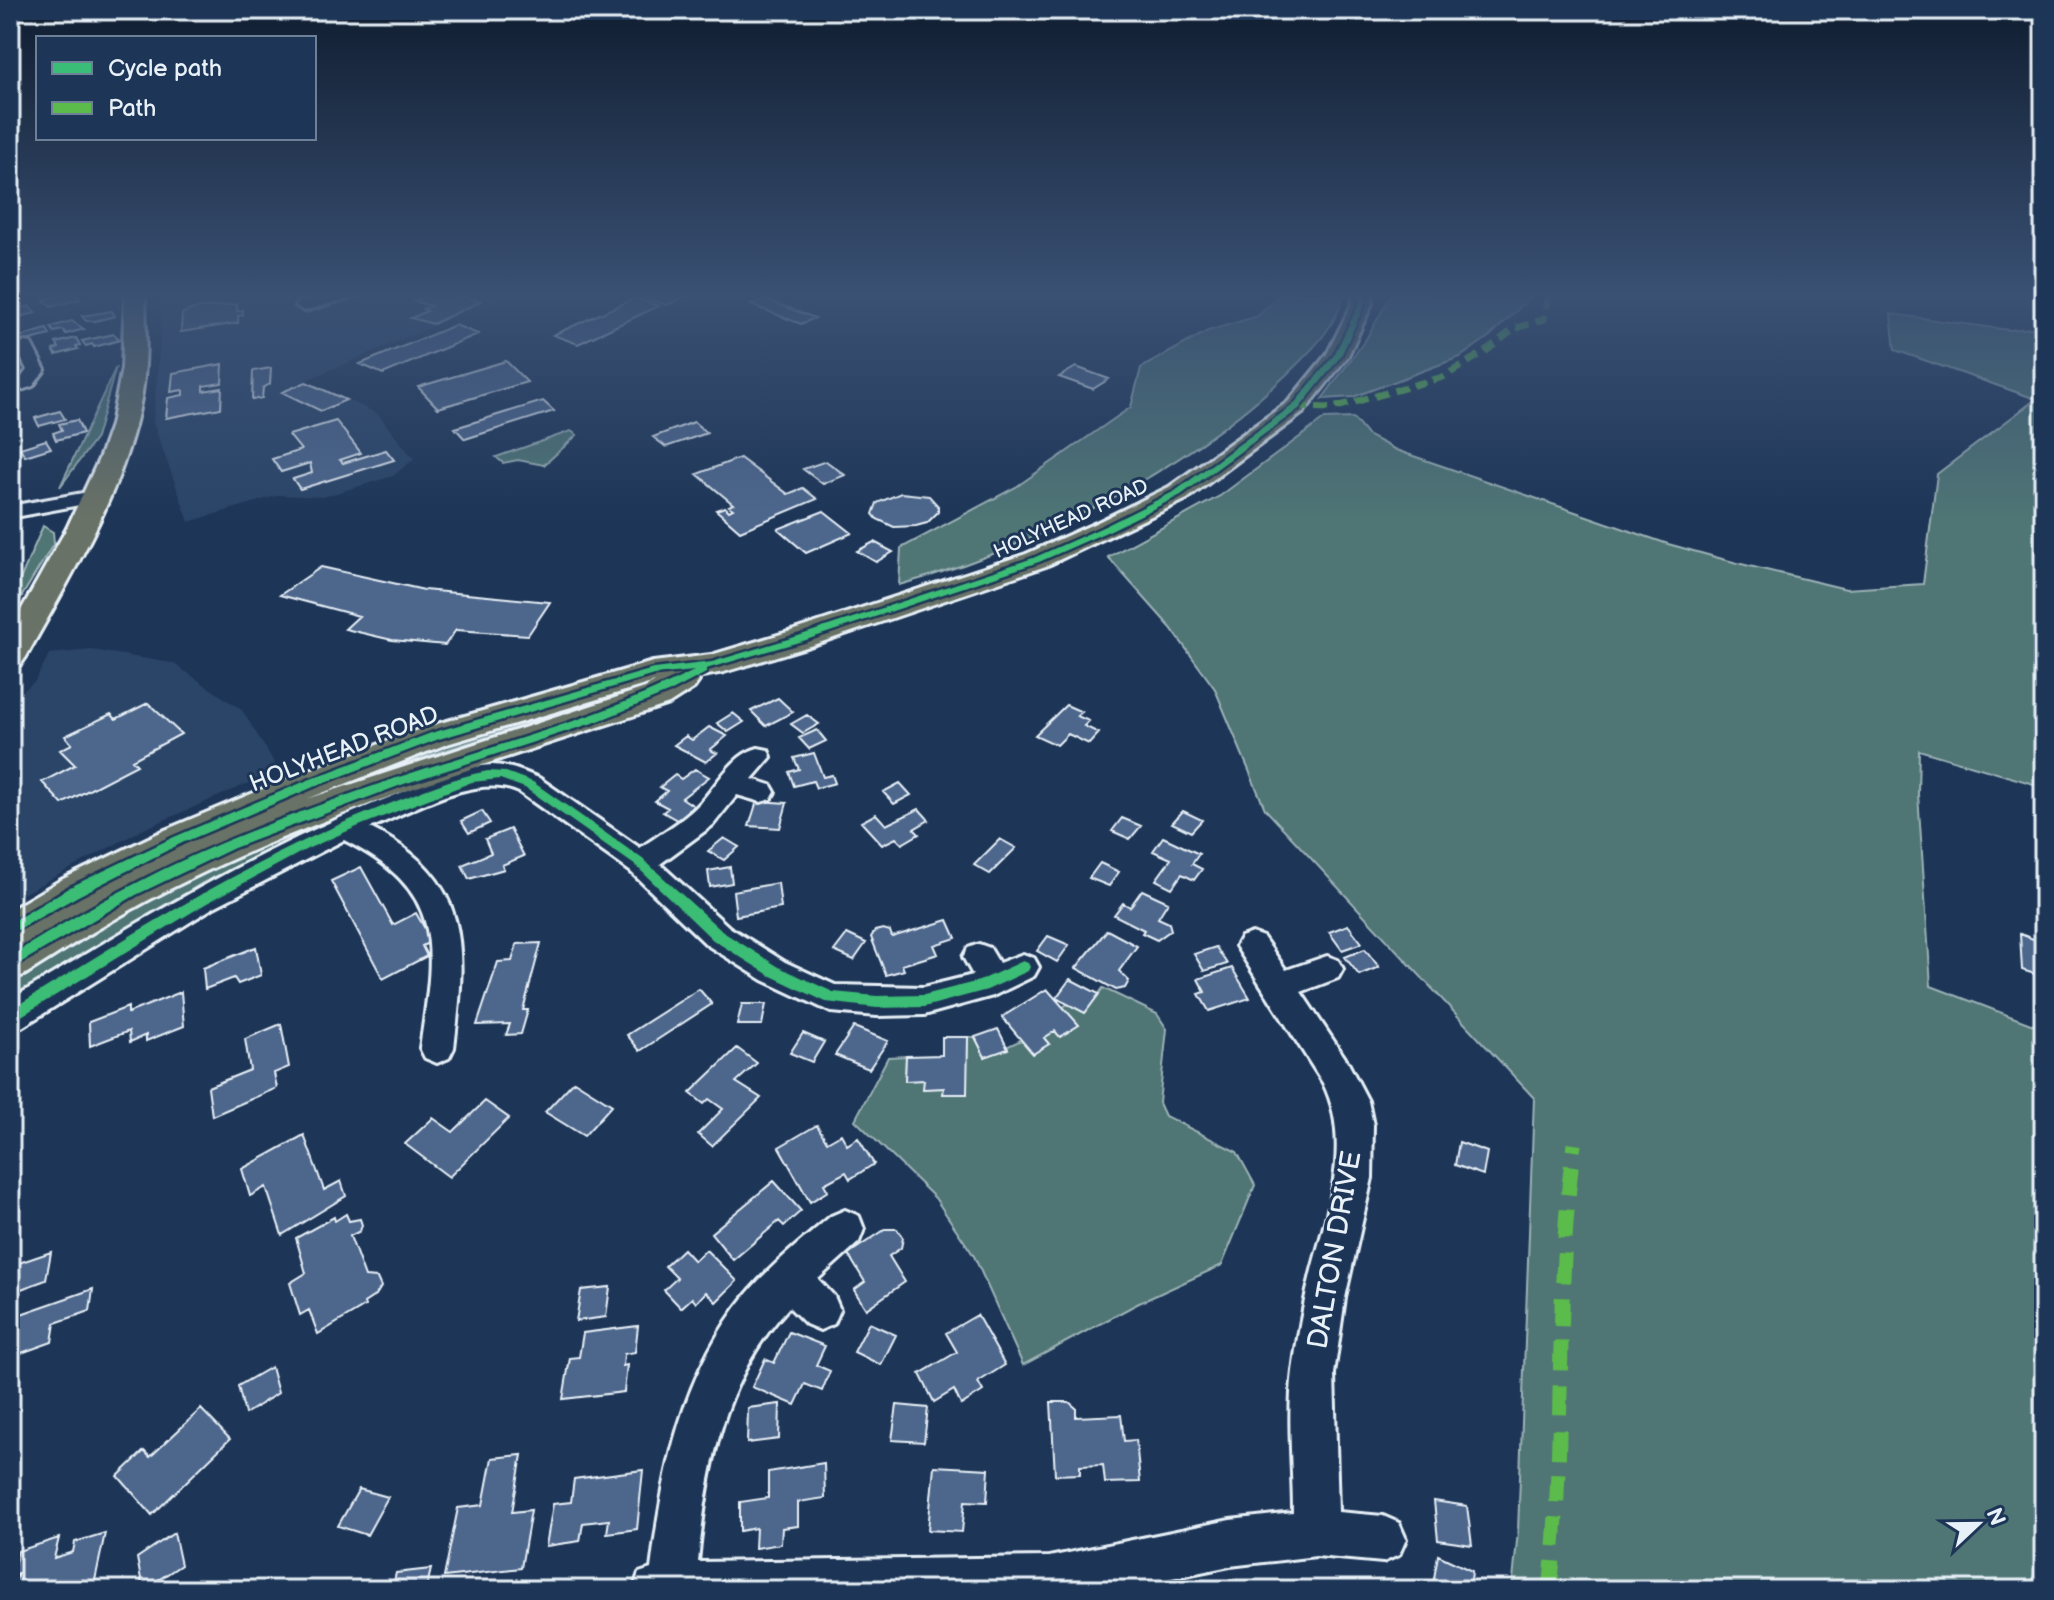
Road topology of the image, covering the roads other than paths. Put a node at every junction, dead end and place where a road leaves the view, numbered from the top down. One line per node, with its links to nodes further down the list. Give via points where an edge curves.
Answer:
1 (35, 369): 4 (street, via 27,382)
2 (131, 369): 5 (main road, via 130,394)
3 (1327, 369): 8 (main road, HOLYHEAD ROAD, via 1296,407 1178,493 1036,560)
4 (10, 389)
5 (94, 497): 6 (street); 7 (main road, via 64,564)
6 (10, 512)
7 (10, 657)
8 (713, 665): 14 (main road, HOLYHEAD ROAD, via 653,672 435,736 178,840); 16 (main road, HOLYHEAD ROAD, via 657,696 244,840 174,870)
9 (758, 757): 10 (street)
10 (731, 783): 11 (street); 13 (street, via 703,818)
11 (761, 792)
12 (344, 827): 13 (street, via 482,775 512,778); 20 (street, via 281,856); 21 (street, via 408,865 444,922 445,982)
13 (640, 863): 17 (street, via 718,936 831,998 924,1001 956,994 986,969)
14 (10, 929)
15 (1252, 946): 19 (street, DALTON DRIVE)
16 (10, 963)
17 (1023, 967)
18 (1327, 969): 19 (street)
19 (1280, 986): 25 (street, DALTON DRIVE, via 1335,1072 1355,1125 1354,1178 1313,1374)
20 (10, 1017)
21 (437, 1048)
22 (845, 1229): 23 (street)
23 (789, 1279): 24 (street); 28 (street, via 730,1350 711,1389 683,1484)
24 (820, 1310)
25 (1316, 1533): 26 (street); 27 (street, via 1230,1543)
26 (1383, 1539)
27 (1049, 1585): 28 (street)
28 (664, 1588)

